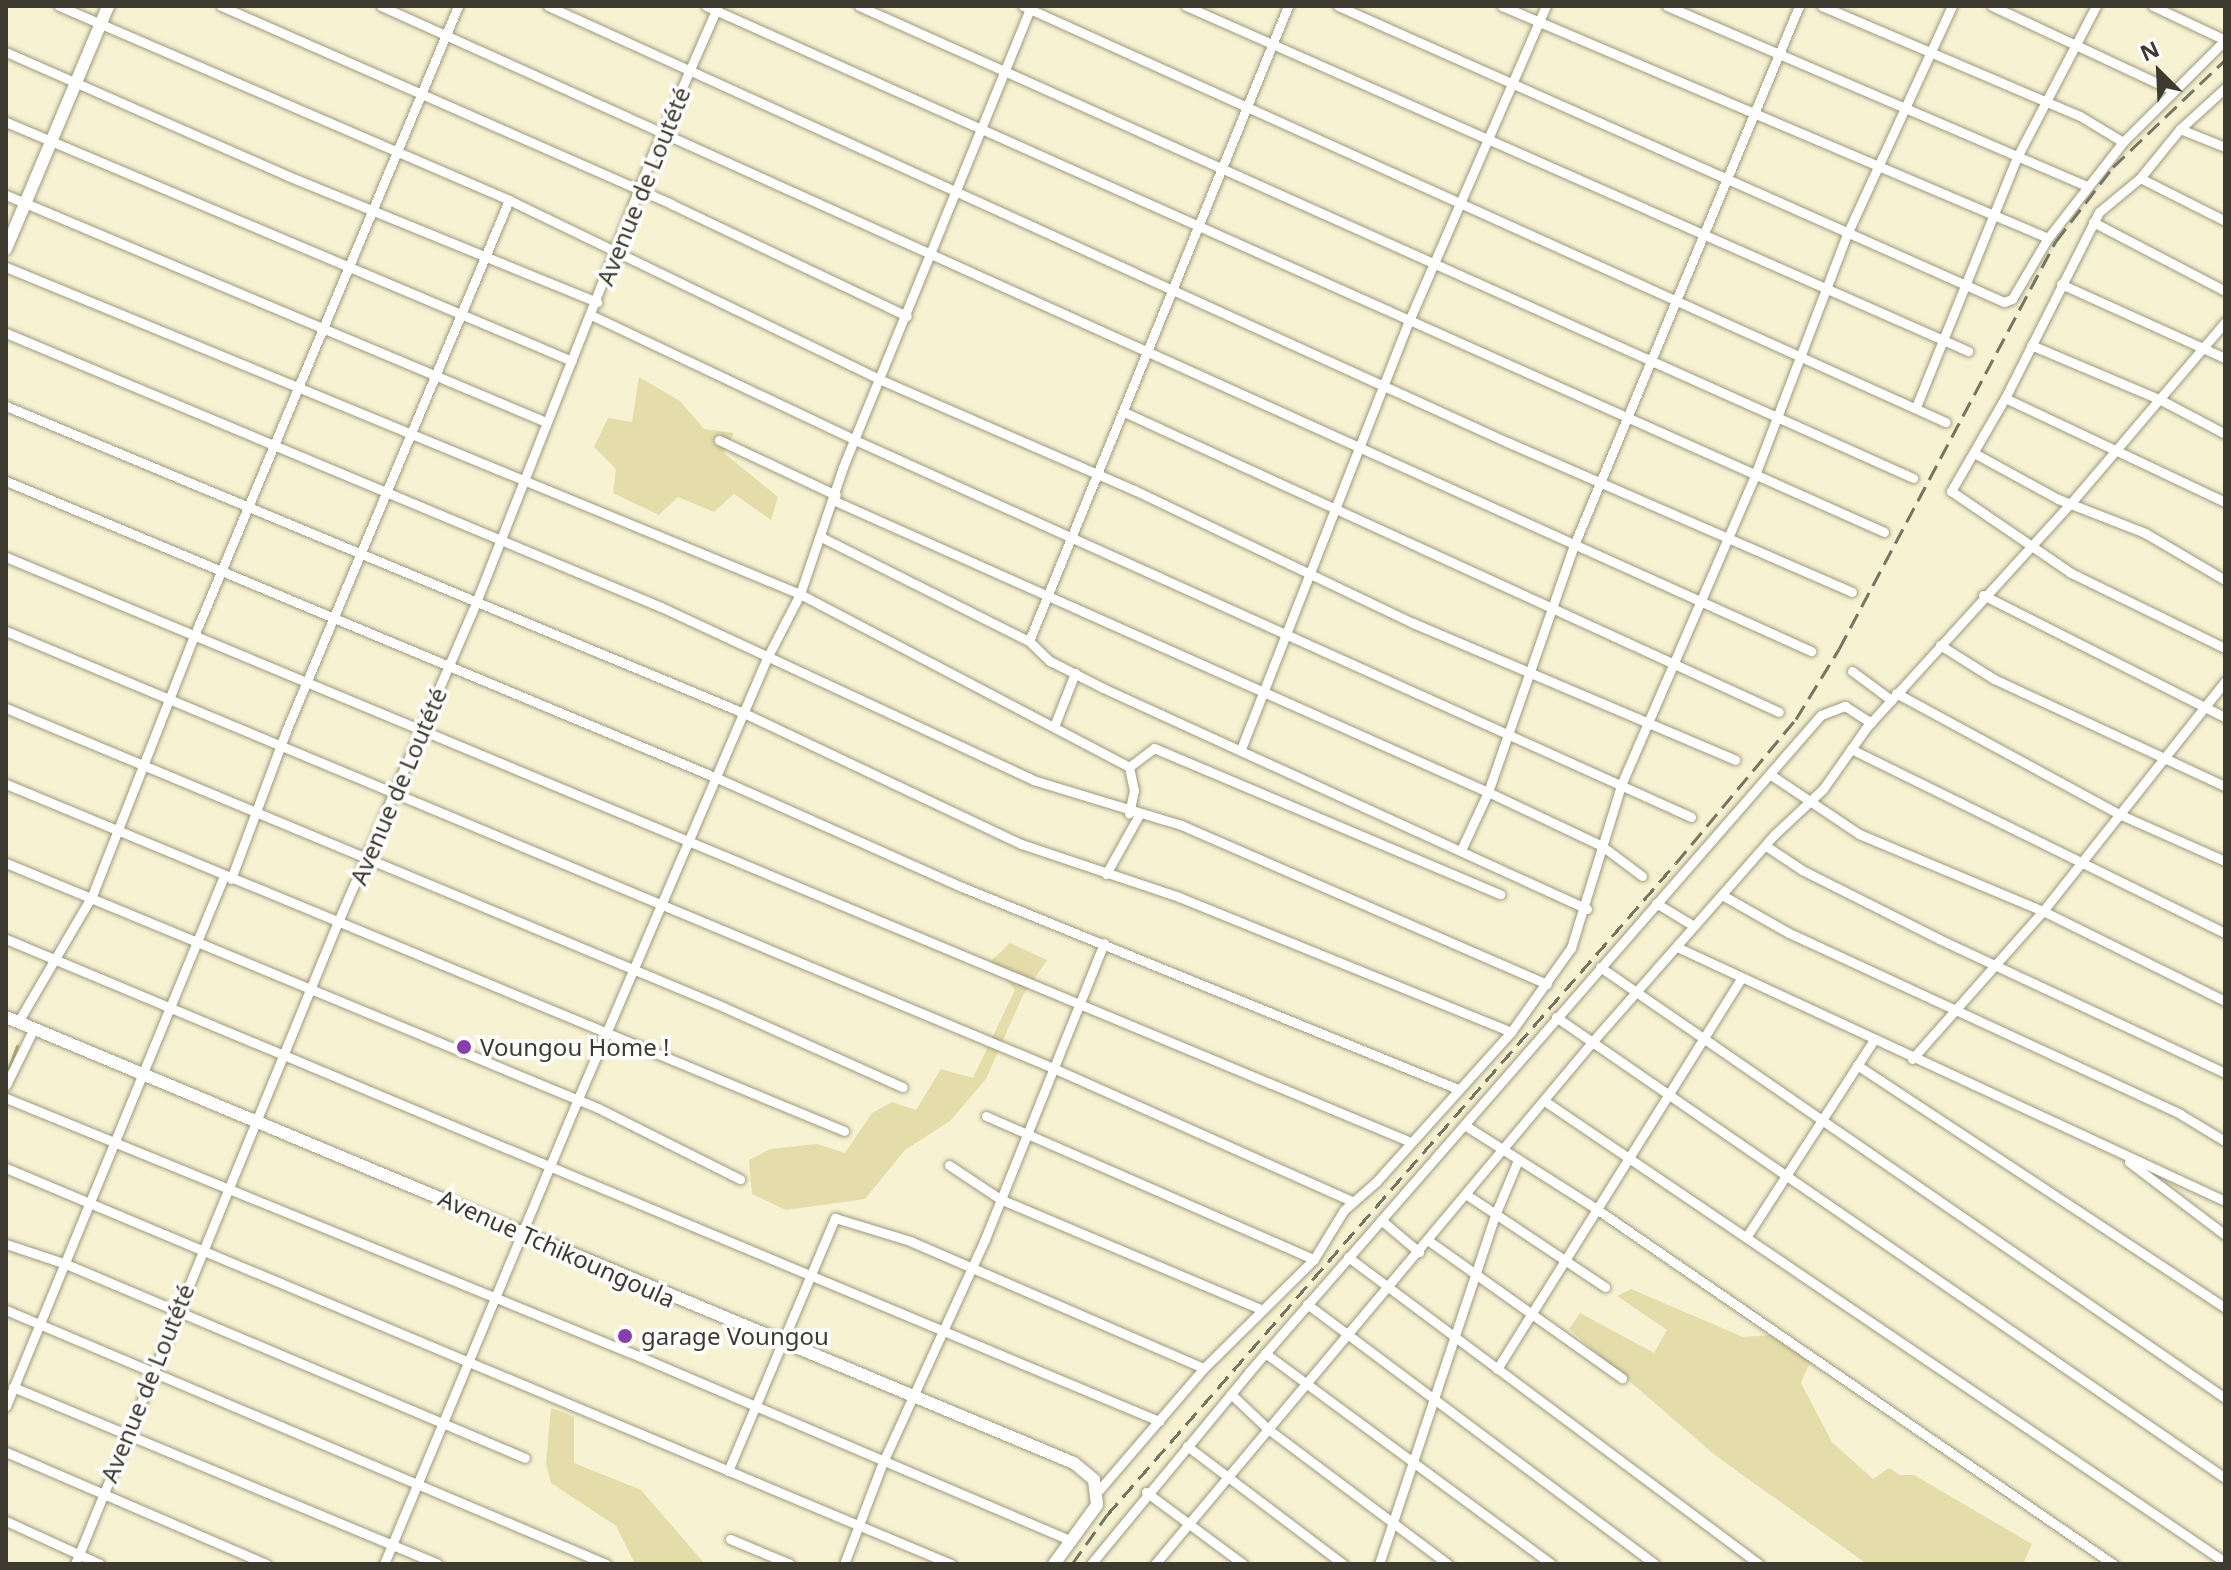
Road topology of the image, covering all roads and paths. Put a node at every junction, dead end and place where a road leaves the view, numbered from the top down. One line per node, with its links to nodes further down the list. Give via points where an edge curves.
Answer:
1 (59, 6): 23 (street)
2 (108, 6): 23 (street)
3 (221, 6): 37 (street)
4 (381, 6): 24 (street)
5 (458, 6): 24 (street)
6 (548, 6): 31 (street)
7 (859, 6): 32 (street)
8 (1186, 6): 26 (street)
9 (1288, 6): 26 (street)
10 (1338, 6): 34 (street)
11 (1502, 6): 22 (street)
12 (1546, 6): 22 (street)
13 (1667, 6): 29 (street)
14 (1799, 6): 29 (street)
15 (1822, 6): 30 (street)
16 (1952, 6): 30 (street)
17 (1992, 6): 27 (street)
18 (2096, 6): 27 (street)
19 (2153, 6): 25 (street)
20 (1028, 7): 32 (street); 39 (street)
21 (713, 8): 31 (street, Avenue de Loutété); 43 (street)
22 (1539, 23): 34 (street); 41 (street)
23 (101, 25): 33 (street); 50 (street)
24 (445, 35): 37 (street); 45 (street)
25 (2225, 40): 36 (street)
26 (1273, 44): 39 (street); 46 (street)
27 (2078, 46): 36 (street); 38 (street)
28 (6, 52): 33 (street)
29 (1778, 53): 40 (street); 41 (street)
30 (1932, 54): 38 (street); 40 (street)
31 (689, 71): 45 (street, Avenue de Loutété); 58 (street)
32 (1004, 72): 43 (street); 53 (street)
33 (76, 80): 47 (street); 63 (street)
34 (1510, 85): 46 (street); 54 (street)
35 (2225, 88): 44 (street)
36 (2172, 90): 48 (street)
37 (420, 96): 50 (street); 57 (street)
38 (2049, 104): 48 (street); 51 (street)
39 (1243, 105): 53 (street); 61 (street)
40 (1904, 108): 51 (street); 52 (street)
41 (1752, 115): 52 (street); 54 (street)
42 (6, 122): 47 (street)
43 (982, 127): 58 (street); 67 (street)
44 (2180, 129): 49 (street); 55 (street)
45 (662, 133): 57 (street, Avenue de Loutété); 73 (street)
46 (1486, 139): 61 (street); 69 (street)
47 (51, 142): 62 (street); 77 (street)
48 (2123, 142): 56 (street)
49 (2225, 147)
50 (395, 154): 60 (street); 63 (street)
51 (2017, 157): 56 (street); 64 (street)
52 (1876, 167): 64 (street); 68 (street)
53 (1219, 169): 67 (street); 75 (street)
54 (1725, 177): 68 (street); 69 (street)
55 (2140, 178): 65 (street); 66 (street, via 2103,206)
56 (2087, 186): 70 (street)
57 (639, 190): 72 (street, Avenue de Loutété); 87 (street)
58 (957, 194): 73 (street); 80 (street)
59 (6, 195): 62 (street)
60 (509, 200): 72 (street); 74 (street)
61 (1459, 201): 75 (street); 83 (street)
62 (26, 204): 71 (street); 90 (street)
63 (372, 211): 74 (street); 77 (street)
64 (1990, 217): 70 (street); 79 (street)
65 (2225, 221)
66 (2093, 222): 78 (street); 82 (street)
67 (1195, 227): 80 (street); 89 (street)
68 (1848, 232): 79 (street); 81 (street)
69 (1703, 238): 81 (street); 83 (street)
70 (2048, 238): 79 (street, via 2009,301)
71 (6, 249)
72 (617, 253): 84 (street, Avenue de Loutété); 102 (street)
73 (932, 254): 87 (street); 95 (street)
74 (485, 258): 84 (street); 86 (street)
75 (1435, 264): 89 (street); 100 (street)
76 (6, 267): 104 (street)
77 (348, 270): 86 (street); 90 (street)
78 (2061, 284): 93 (street); 94 (street)
79 (1968, 287): 92 (street)
80 (1171, 289): 95 (street); 103 (street)
81 (1825, 290): 92 (street); 97 (street)
82 (2225, 291)
83 (1677, 301): 97 (street); 100 (street)
84 (597, 302): 85 (street, Avenue de Loutété)
85 (591, 315): 99 (street, Avenue de Loutété); 117 (street)
86 (461, 316): 99 (street); 101 (street)
87 (907, 316): 102 (street)
88 (2225, 322): 94 (street)
89 (1408, 323): 103 (street); 111 (street)
90 (325, 328): 101 (street); 104 (street)
91 (6, 333): 118 (street)
92 (1944, 341): 96 (street); 108 (street)
93 (2031, 345): 105 (street); 106 (street)
94 (2204, 347): 98 (street); 106 (street)
95 (1147, 351): 109 (street); 119 (street)
96 (1968, 351)
97 (1798, 358): 108 (street); 110 (street)
98 (2225, 358)
99 (572, 361): 112 (street, Avenue de Loutété)
100 (1653, 361): 110 (street); 111 (street)
101 (436, 375): 112 (street); 114 (street)
102 (881, 380): 117 (street); 123 (street)
103 (1384, 383): 119 (street); 127 (street)
104 (302, 388): 114 (street); 118 (street)
105 (2005, 398): 120 (street); 121 (street)
106 (2159, 399): 115 (street); 120 (street)
107 (6, 406): 132 (street)
108 (1916, 407): 113 (street)
109 (1124, 412): 123 (street); 133 (street)
110 (1775, 414): 122 (street); 124 (street)
111 (1629, 419): 122 (street); 127 (street)
112 (546, 422): 125 (street, Avenue de Loutété)
113 (1945, 422)
114 (412, 433): 125 (street); 128 (street)
115 (2225, 434)
116 (719, 440): 129 (street)
117 (855, 440): 129 (street); 135 (street)
118 (275, 447): 128 (street); 132 (street)
119 (1359, 447): 133 (street); 140 (street)
120 (2117, 448): 130 (street); 131 (street)
121 (1974, 453): 131 (street); 139 (street, via 1951,493)
122 (1755, 475): 134 (street); 137 (street)
123 (1096, 476): 135 (street); 144 (street)
124 (1913, 478)
125 (523, 480): 138 (street, Avenue de Loutété); 147 (street)
126 (6, 481): 143 (street)
127 (1600, 482): 137 (street); 140 (street)
128 (389, 494): 138 (street); 141 (street)
129 (835, 498): 136 (street); 149 (street)
130 (2225, 502)
131 (2071, 503): 139 (street); 145 (street, via 2105,513)
132 (249, 508): 141 (street); 143 (street)
133 (1334, 510): 144 (street); 152 (street)
134 (1884, 532)
135 (1073, 537): 149 (street); 155 (street)
136 (823, 538): 147 (street); 157 (street)
137 (1727, 538): 146 (street); 150 (street)
138 (501, 540): 151 (street, Avenue de Loutété); 161 (street)
139 (2030, 544): 148 (street); 159 (street, via 2084,580)
140 (1574, 545): 150 (street); 152 (street)
141 (363, 553): 151 (street); 153 (street)
142 (6, 557): 156 (street)
143 (221, 573): 153 (street); 156 (street)
144 (1306, 573): 155 (street); 166 (street)
145 (2225, 580)
146 (1852, 592)
147 (800, 594): 161 (street); 179 (street)
148 (1983, 595): 158 (street); 173 (street)
149 (1047, 597): 157 (street); 169 (street)
150 (1701, 598): 160 (street); 162 (street)
151 (477, 600): 163 (street, Avenue de Loutété); 175 (street)
152 (1551, 609): 162 (street); 166 (street)
153 (335, 617): 163 (street); 167 (street)
154 (6, 631): 171 (street)
155 (1283, 635): 169 (street); 181 (street)
156 (194, 636): 167 (street); 171 (street)
157 (1029, 641): 165 (street, via 1050,661)
158 (1940, 645): 170 (street); 186 (street, via 1994,679)
159 (2225, 648)
160 (1811, 651)
161 (769, 654): 175 (street); 198 (street, via 992,763)
162 (1674, 662): 174 (street); 177 (street)
163 (450, 666): 180 (street, Avenue de Loutété); 190 (street)
164 (1852, 671): 170 (street)
165 (1075, 673): 179 (street); 183 (street)
166 (1532, 673): 177 (street); 181 (street)
167 (307, 681): 180 (street); 182 (street)
168 (2225, 681): 173 (street)
169 (1262, 694): 183 (street); 194 (street)
170 (1893, 696): 178 (street); 199 (street)
171 (168, 699): 182 (street); 187 (street)
172 (6, 708): 187 (street)
173 (2204, 708): 176 (street); 186 (street)
174 (1779, 712)
175 (744, 713): 190 (street); 210 (street, via 1021,844)
176 (2225, 717)
177 (1649, 723): 185 (street); 192 (street)
178 (1871, 723): 184 (street); 189 (street, via 1845,706 1829,709)
179 (1055, 724): 188 (street)
180 (423, 731): 195 (street, Avenue de Loutété); 202 (street)
181 (1508, 735): 192 (street); 194 (street)
182 (280, 747): 195 (street); 197 (street)
183 (1241, 749): 205 (street)
184 (1851, 749): 196 (street); 208 (street)
185 (1735, 760)
186 (2165, 760): 193 (street); 199 (street)
187 (144, 765): 197 (street); 201 (street)
188 (1129, 767): 198 (street); 213 (street, via 1154,748)
189 (1771, 775): 196 (street); 216 (street)
190 (717, 778): 202 (street); 225 (street, via 962,887)
191 (6, 784): 201 (street)
192 (1621, 785): 200 (street); 203 (street)
193 (2225, 786)
194 (1488, 792): 203 (street); 205 (street)
195 (395, 795): 206 (street, Avenue de Loutété); 217 (street)
196 (1808, 804): 204 (street); 219 (street, via 1859,834)
197 (256, 811): 206 (street); 212 (street)
198 (1134, 814): 210 (street); 232 (street, via 1181,825)
199 (2121, 815): 207 (street); 208 (street)
200 (1691, 817)
201 (116, 829): 212 (street); 215 (street)
202 (690, 841): 217 (street); 237 (street)
203 (1602, 846): 211 (street); 218 (street)
204 (1766, 846): 214 (street); 229 (street, via 1802,870)
205 (1461, 850): 218 (street)
206 (367, 861): 220 (street, Avenue de Loutété); 230 (street)
207 (2225, 861)
208 (2083, 862): 219 (street); 222 (street)
209 (6, 863): 215 (street)
210 (1106, 874): 242 (street, via 1179,897)
211 (1642, 876)
212 (227, 878): 220 (street); 224 (street)
213 (1500, 894)
214 (1722, 895): 221 (street); 238 (street, via 1789,933)
215 (92, 896): 224 (street); 227 (street)
216 (1656, 903): 221 (street); 228 (street)
217 (662, 906): 230 (street); 250 (street)
218 (1587, 909): 232 (street, via 1571,948)
219 (2043, 911): 229 (street); 235 (street)
220 (337, 924): 233 (street, Avenue de Loutété); 243 (street)
221 (1694, 926): 226 (street)
222 (2225, 933)
223 (6, 939): 227 (street)
224 (198, 942): 233 (street); 236 (street)
225 (1104, 943): 237 (street); 255 (street)
226 (1677, 947): 231 (street); 234 (street)
227 (54, 960): 236 (street); 240 (street)
228 (1600, 967): 234 (street); 239 (street)
229 (1997, 967): 238 (street); 252 (street)
230 (635, 971): 243 (street); 254 (street)
231 (1741, 979): 244 (street); 246 (street)
232 (1547, 984): 242 (street)
233 (310, 990): 247 (street, Avenue de Loutété); 258 (street)
234 (1638, 992): 244 (street); 245 (street)
235 (2225, 1001)
236 (172, 1006): 247 (street); 251 (street)
237 (1078, 1007): 250 (street); 267 (street)
238 (1957, 1009): 248 (street); 266 (street)
239 (1556, 1017): 245 (street); 263 (street)
240 (12, 1020): 241 (street, Avenue Tchikoungoula)
241 (34, 1028): 251 (street, Avenue Tchikoungoula); 253 (street)
242 (1511, 1032): 255 (street)
243 (606, 1037): 258 (street); 264 (street)
244 (1705, 1037): 257 (street); 261 (street)
245 (1593, 1041): 257 (street); 259 (street)
246 (1873, 1041): 248 (street); 249 (street)
247 (286, 1055): 262 (street, Avenue de Loutété); 273 (street)
248 (1912, 1059): 271 (street)
249 (1857, 1065): 261 (street); 305 (street)
250 (1053, 1068): 265 (street); 281 (street)
251 (145, 1071): 262 (street, Avenue Tchikoungoula); 268 (street)
252 (2225, 1073)
253 (6, 1085)
254 (902, 1087)
255 (1458, 1089): 267 (street)
256 (6, 1098): 268 (street)
257 (1667, 1098): 270 (street); 277 (street)
258 (577, 1101): 273 (street); 276 (street)
259 (1546, 1102): 269 (street); 270 (street)
260 (986, 1116): 265 (street)
261 (1821, 1119): 277 (street); 325 (street)
262 (257, 1120): 278 (street, Avenue de Loutété); 287 (street, Avenue Tchikoungoula)
263 (1466, 1126): 269 (street); 286 (street)
264 (844, 1131)
265 (1026, 1133): 280 (street); 295 (street)
266 (2225, 1141)
267 (1411, 1142): 281 (street)
268 (115, 1143): 278 (street); 283 (street)
269 (1503, 1151): 272 (street); 279 (street)
270 (1631, 1155): 284 (street); 289 (street)
271 (2120, 1155): 282 (street); 288 (street)
272 (1518, 1160): 284 (street); 285 (street)
273 (552, 1164): 287 (street); 299 (street)
274 (949, 1165): 280 (street)
275 (6, 1168): 283 (street)
276 (740, 1179)
277 (1785, 1179): 289 (street); 340 (street)
278 (229, 1189): 292 (street, Avenue de Loutété); 303 (street)
279 (1467, 1195): 285 (street); 290 (street)
280 (1000, 1199): 298 (street); 306 (street)
281 (1352, 1201): 295 (street)
282 (2225, 1201)
283 (91, 1203): 292 (street); 297 (street)
284 (1595, 1208): 296 (street); 372 (street)
285 (1495, 1215): 296 (street); 300 (street)
286 (1381, 1220): 293 (street); 294 (street)
287 (523, 1232): 303 (street); 314 (street, Avenue Tchikoungoula)
288 (2225, 1235)
289 (1747, 1236): 353 (street)
290 (1429, 1241): 293 (street); 300 (street)
291 (6, 1244): 297 (street)
292 (202, 1248): 308 (street, Avenue de Loutété); 316 (street)
293 (1419, 1252): 302 (street)
294 (1348, 1257): 302 (street); 304 (street)
295 (1314, 1259): 306 (street)
296 (1562, 1260): 301 (street); 309 (street)
297 (66, 1264): 308 (street); 310 (street)
298 (972, 1268): 299 (street, via 841,1217 832,1221); 311 (street); 317 (street)
299 (809, 1272): 311 (street); 314 (street)
300 (1476, 1276): 309 (street); 313 (street)
301 (1605, 1287)
302 (1388, 1288): 312 (street); 313 (street)
303 (495, 1299): 316 (street); 328 (street)
304 (1307, 1304): 312 (street); 315 (street)
305 (2225, 1308)
306 (1261, 1309): 317 (street)
307 (6, 1310): 310 (street)
308 (176, 1310): 319 (street, Avenue de Loutété); 329 (street)
309 (1529, 1312): 318 (street); 320 (street)
310 (39, 1326): 319 (street); 322 (street)
311 (941, 1331): 323 (street); 330 (street)
312 (1347, 1336): 321 (street); 326 (street)
313 (1454, 1338): 318 (street); 326 (street)
314 (779, 1340): 323 (street, Avenue Tchikoungoula); 328 (street)
315 (1265, 1353): 321 (street); 324 (street)
316 (470, 1359): 329 (street); 338 (street)
317 (1204, 1368): 330 (street)
318 (1497, 1369): 371 (street)
319 (153, 1372): 332 (street, Avenue de Loutété); 341 (street)
320 (1622, 1378)
321 (1307, 1384): 331 (street); 336 (street)
322 (13, 1387): 327 (street); 332 (street)
323 (914, 1392): 337 (street); 342 (street, Avenue Tchikoungoula, via 1074,1463 1089,1473)
324 (1231, 1394): 331 (street); 333 (street)
325 (2225, 1398)
326 (1432, 1399): 336 (street); 370 (street)
327 (6, 1406)
328 (753, 1408): 337 (street); 338 (street)
329 (444, 1421): 335 (street); 341 (street)
330 (1159, 1421): 342 (street)
331 (1268, 1429): 339 (street); 347 (street)
332 (128, 1432): 343 (street, Avenue de Loutété); 351 (street)
333 (1187, 1446): 339 (street); 344 (street)
334 (6, 1452): 343 (street)
335 (525, 1458)
336 (1411, 1461): 347 (street); 369 (street)
337 (883, 1462): 346 (street); 350 (street)
338 (728, 1471): 346 (street)
339 (1229, 1478): 348 (street); 366 (street)
340 (2225, 1478)
341 (417, 1485): 351 (street); 358 (street)
342 (1099, 1490): 350 (street, via 1089,1519)
343 (104, 1491): 352 (street, Avenue de Loutété); 355 (street)
344 (1146, 1492): 348 (street); 363 (street)
345 (6, 1521): 352 (street)
346 (861, 1523): 360 (street); 361 (street)
347 (1393, 1524): 367 (street); 368 (street)
348 (1188, 1525): 364 (street); 365 (street)
349 (730, 1539): 359 (street)
350 (1072, 1541): 362 (street)
351 (392, 1545): 356 (street); 357 (street)
352 (76, 1559): 354 (street)
353 (2225, 1562)
354 (100, 1564)
355 (266, 1564)
356 (384, 1564)
357 (438, 1564)
358 (606, 1564)
359 (790, 1564)
360 (844, 1564)
361 (951, 1564)
362 (1054, 1564)
363 (1091, 1564)
364 (1155, 1564)
365 (1243, 1564)
366 (1343, 1564)
367 (1379, 1564)
368 (1448, 1564)
369 (1551, 1564)
370 (1654, 1564)
371 (1759, 1564)
372 (2113, 1564)

